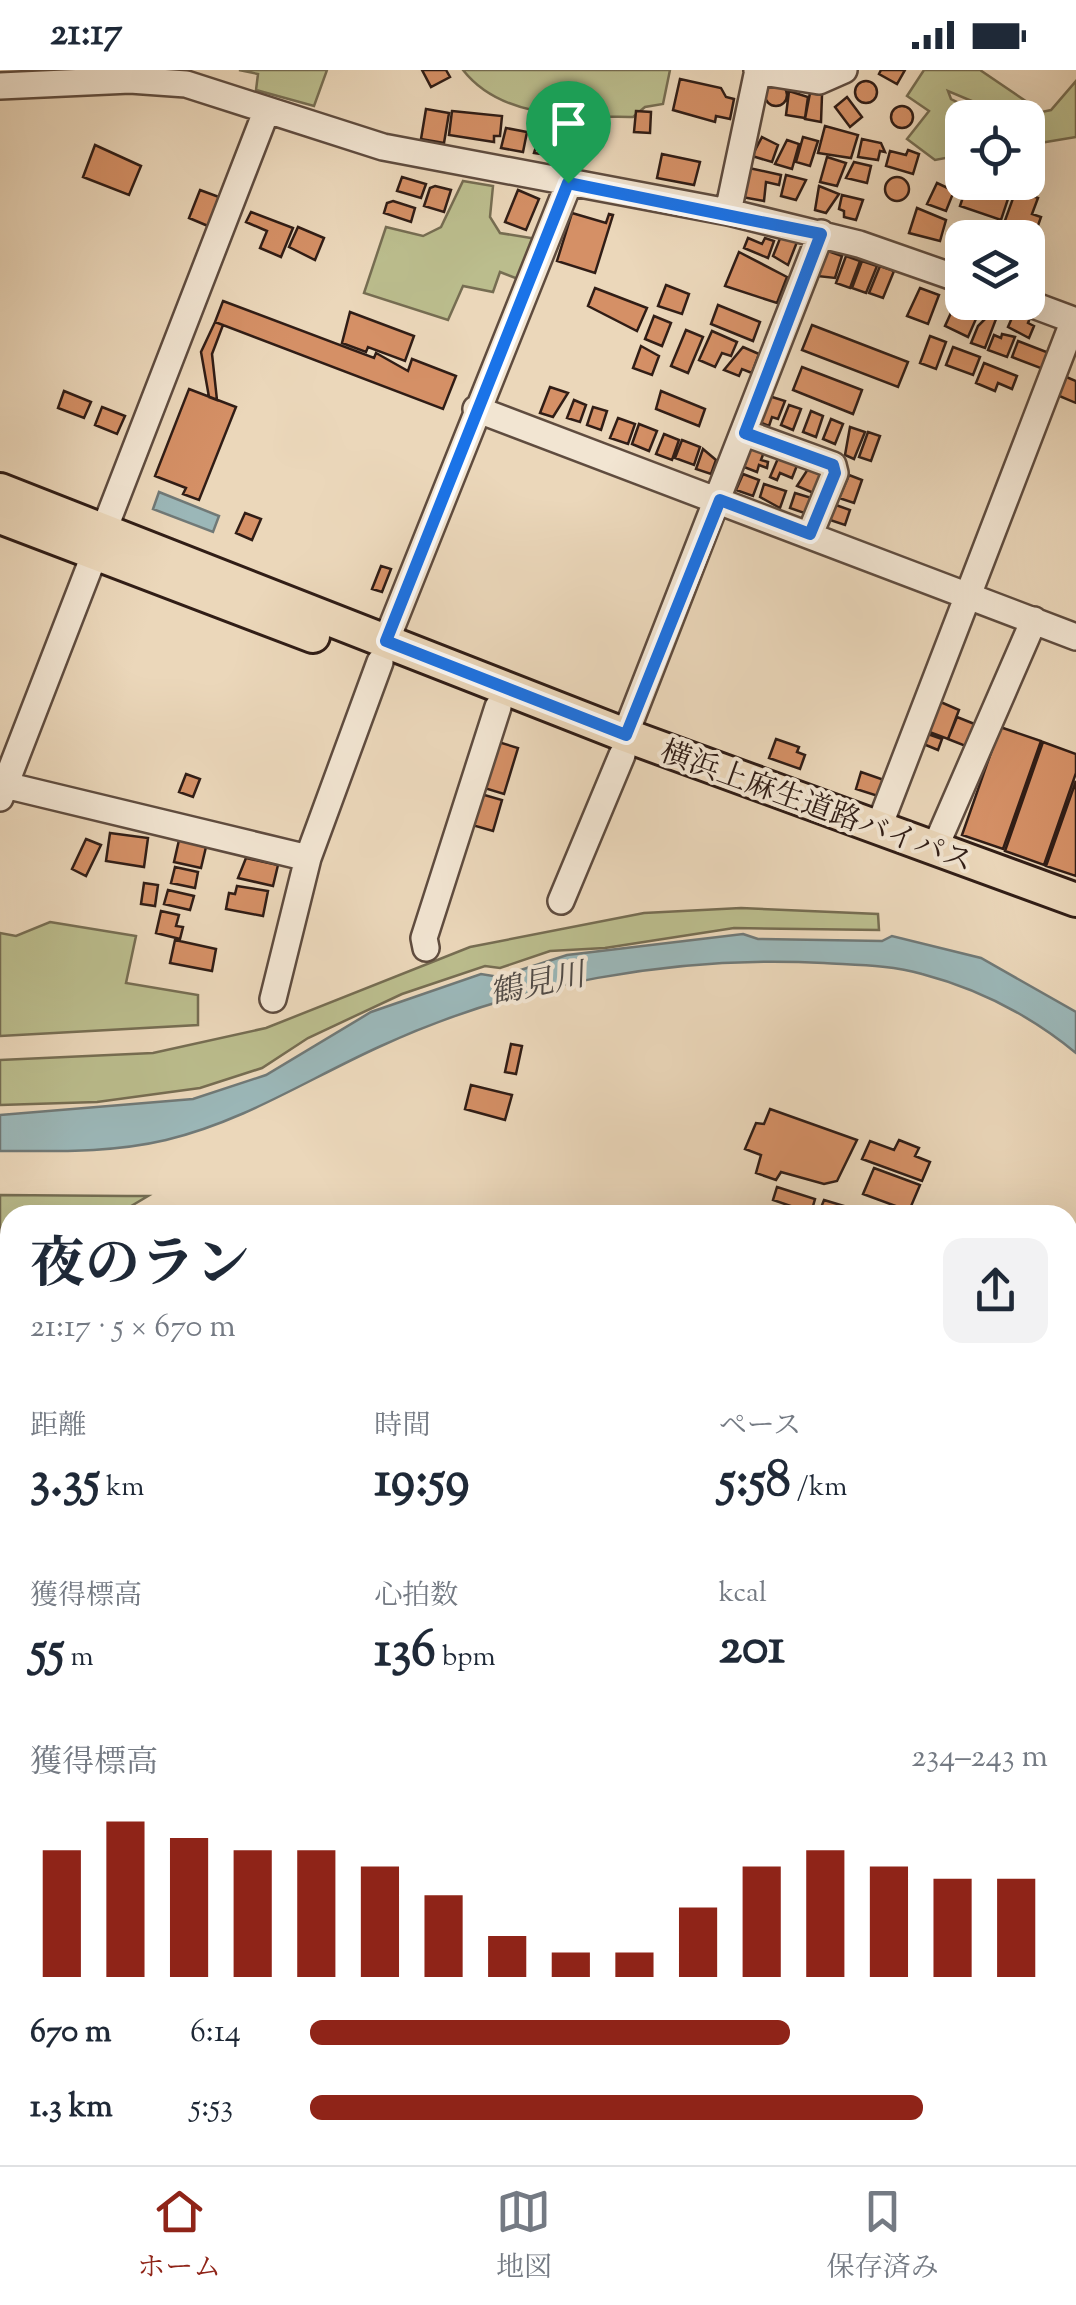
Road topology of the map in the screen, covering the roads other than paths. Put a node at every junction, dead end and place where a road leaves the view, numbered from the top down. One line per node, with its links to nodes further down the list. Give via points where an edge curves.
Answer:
1 (844, 70): 2 (street, via 819,81)
2 (757, 71): 7 (street)
3 (130, 75): 4 (street); 5 (street, via 186,84)
4 (0, 86)
5 (266, 112): 6 (street, via 382,147); 18 (street)
6 (568, 183): 7 (street); 12 (street)
7 (728, 212): 8 (street)
8 (821, 234): 9 (street); 13 (street)
9 (945, 274)
10 (1045, 310): 11 (street)
11 (1075, 321): 19 (street)
12 (476, 409): 15 (street); 22 (street)
13 (745, 433): 15 (street); 17 (street, via 833,465)
14 (0, 490): 18 (main road, 横浜上麻生道路バイパス)
15 (720, 500): 17 (street); 24 (street)
16 (0, 517): 18 (main road, 横浜上麻生道路バイパス)
17 (810, 534): 19 (street)
18 (99, 542): 22 (main road, 横浜上麻生道路バイパス); 25 (street)
19 (969, 594): 20 (street); 26 (street)
20 (1034, 620): 21 (street); 27 (street)
21 (1076, 637)
22 (383, 652): 23 (main road, 横浜上麻生道路バイパス); 24 (main road, 横浜上麻生道路バイパス); 28 (street)
23 (498, 708): 24 (main road, 横浜上麻生道路バイパス); 32 (street)
24 (624, 745): 26 (main road, 横浜上麻生道路バイパス); 30 (street); 31 (main road, 横浜上麻生道路バイパス)
25 (2, 792): 28 (street)
26 (878, 830): 27 (main road, 横浜上麻生道路バイパス)
27 (934, 850): 29 (main road, 横浜上麻生道路バイパス)
28 (308, 858): 33 (street)
29 (1076, 900)
30 (561, 901)
31 (1076, 920)
32 (426, 948)
33 (273, 1000)

